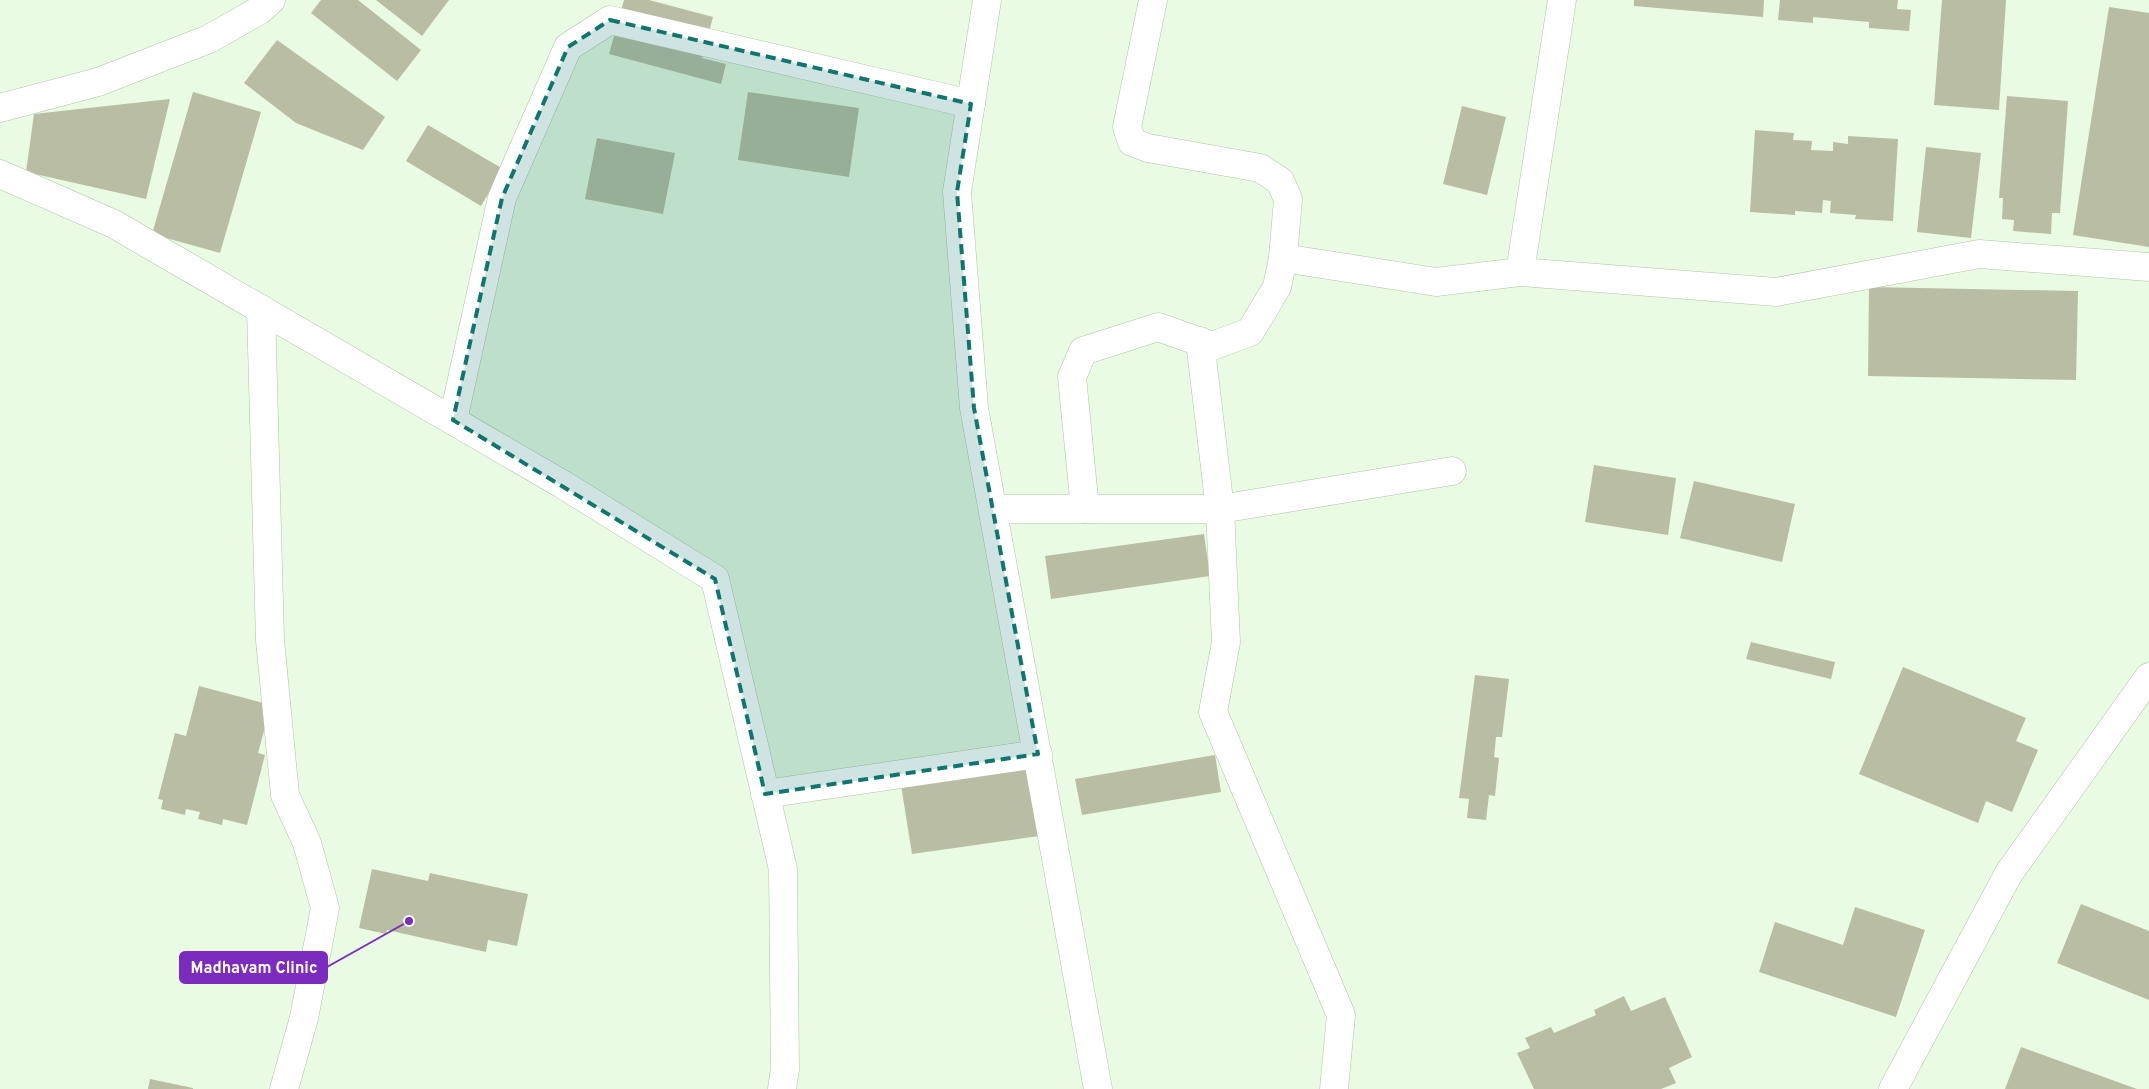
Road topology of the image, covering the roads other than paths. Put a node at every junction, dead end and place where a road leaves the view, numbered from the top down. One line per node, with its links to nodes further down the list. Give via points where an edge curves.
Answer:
1 (987, 0): 5 (street)
2 (1154, 0): 8 (street, via 1127,127 1132,142 1148,148 1260,168 1280,181 1288,199)
3 (1562, 0): 10 (street)
4 (262, 3): 6 (street, via 209,39 98,82)
5 (971, 104): 13 (street, via 610,20 568,48 502,198); 15 (street, via 957,192 974,408)
6 (0, 108)
7 (0, 174): 11 (street, via 114,224)
8 (1283, 258): 10 (street, via 1436,282); 12 (street, via 1277,287 1250,332 1212,346)
9 (2149, 267): 10 (street, via 1980,254 1776,292)
10 (1520, 272)
11 (261, 309): 13 (street); 21 (street, via 270,640 285,795 307,842 325,908 304,1018)
12 (1200, 342): 16 (street, via 1158,327 1083,351 1072,377); 17 (street)
13 (453, 420): 20 (street, via 715,579)
14 (1452, 471): 17 (street)
15 (993, 509): 16 (street); 19 (street)
16 (1085, 509): 17 (street)
17 (1220, 509): 24 (street, via 1226,642 1213,712 1341,1015)
18 (2149, 677): 25 (street, via 2008,873)
19 (1038, 754): 20 (street); 23 (street)
20 (765, 794): 22 (street, via 783,869 785,1069)
21 (284, 1089)
22 (782, 1089)
23 (1098, 1089)
24 (1334, 1089)
25 (1893, 1089)

